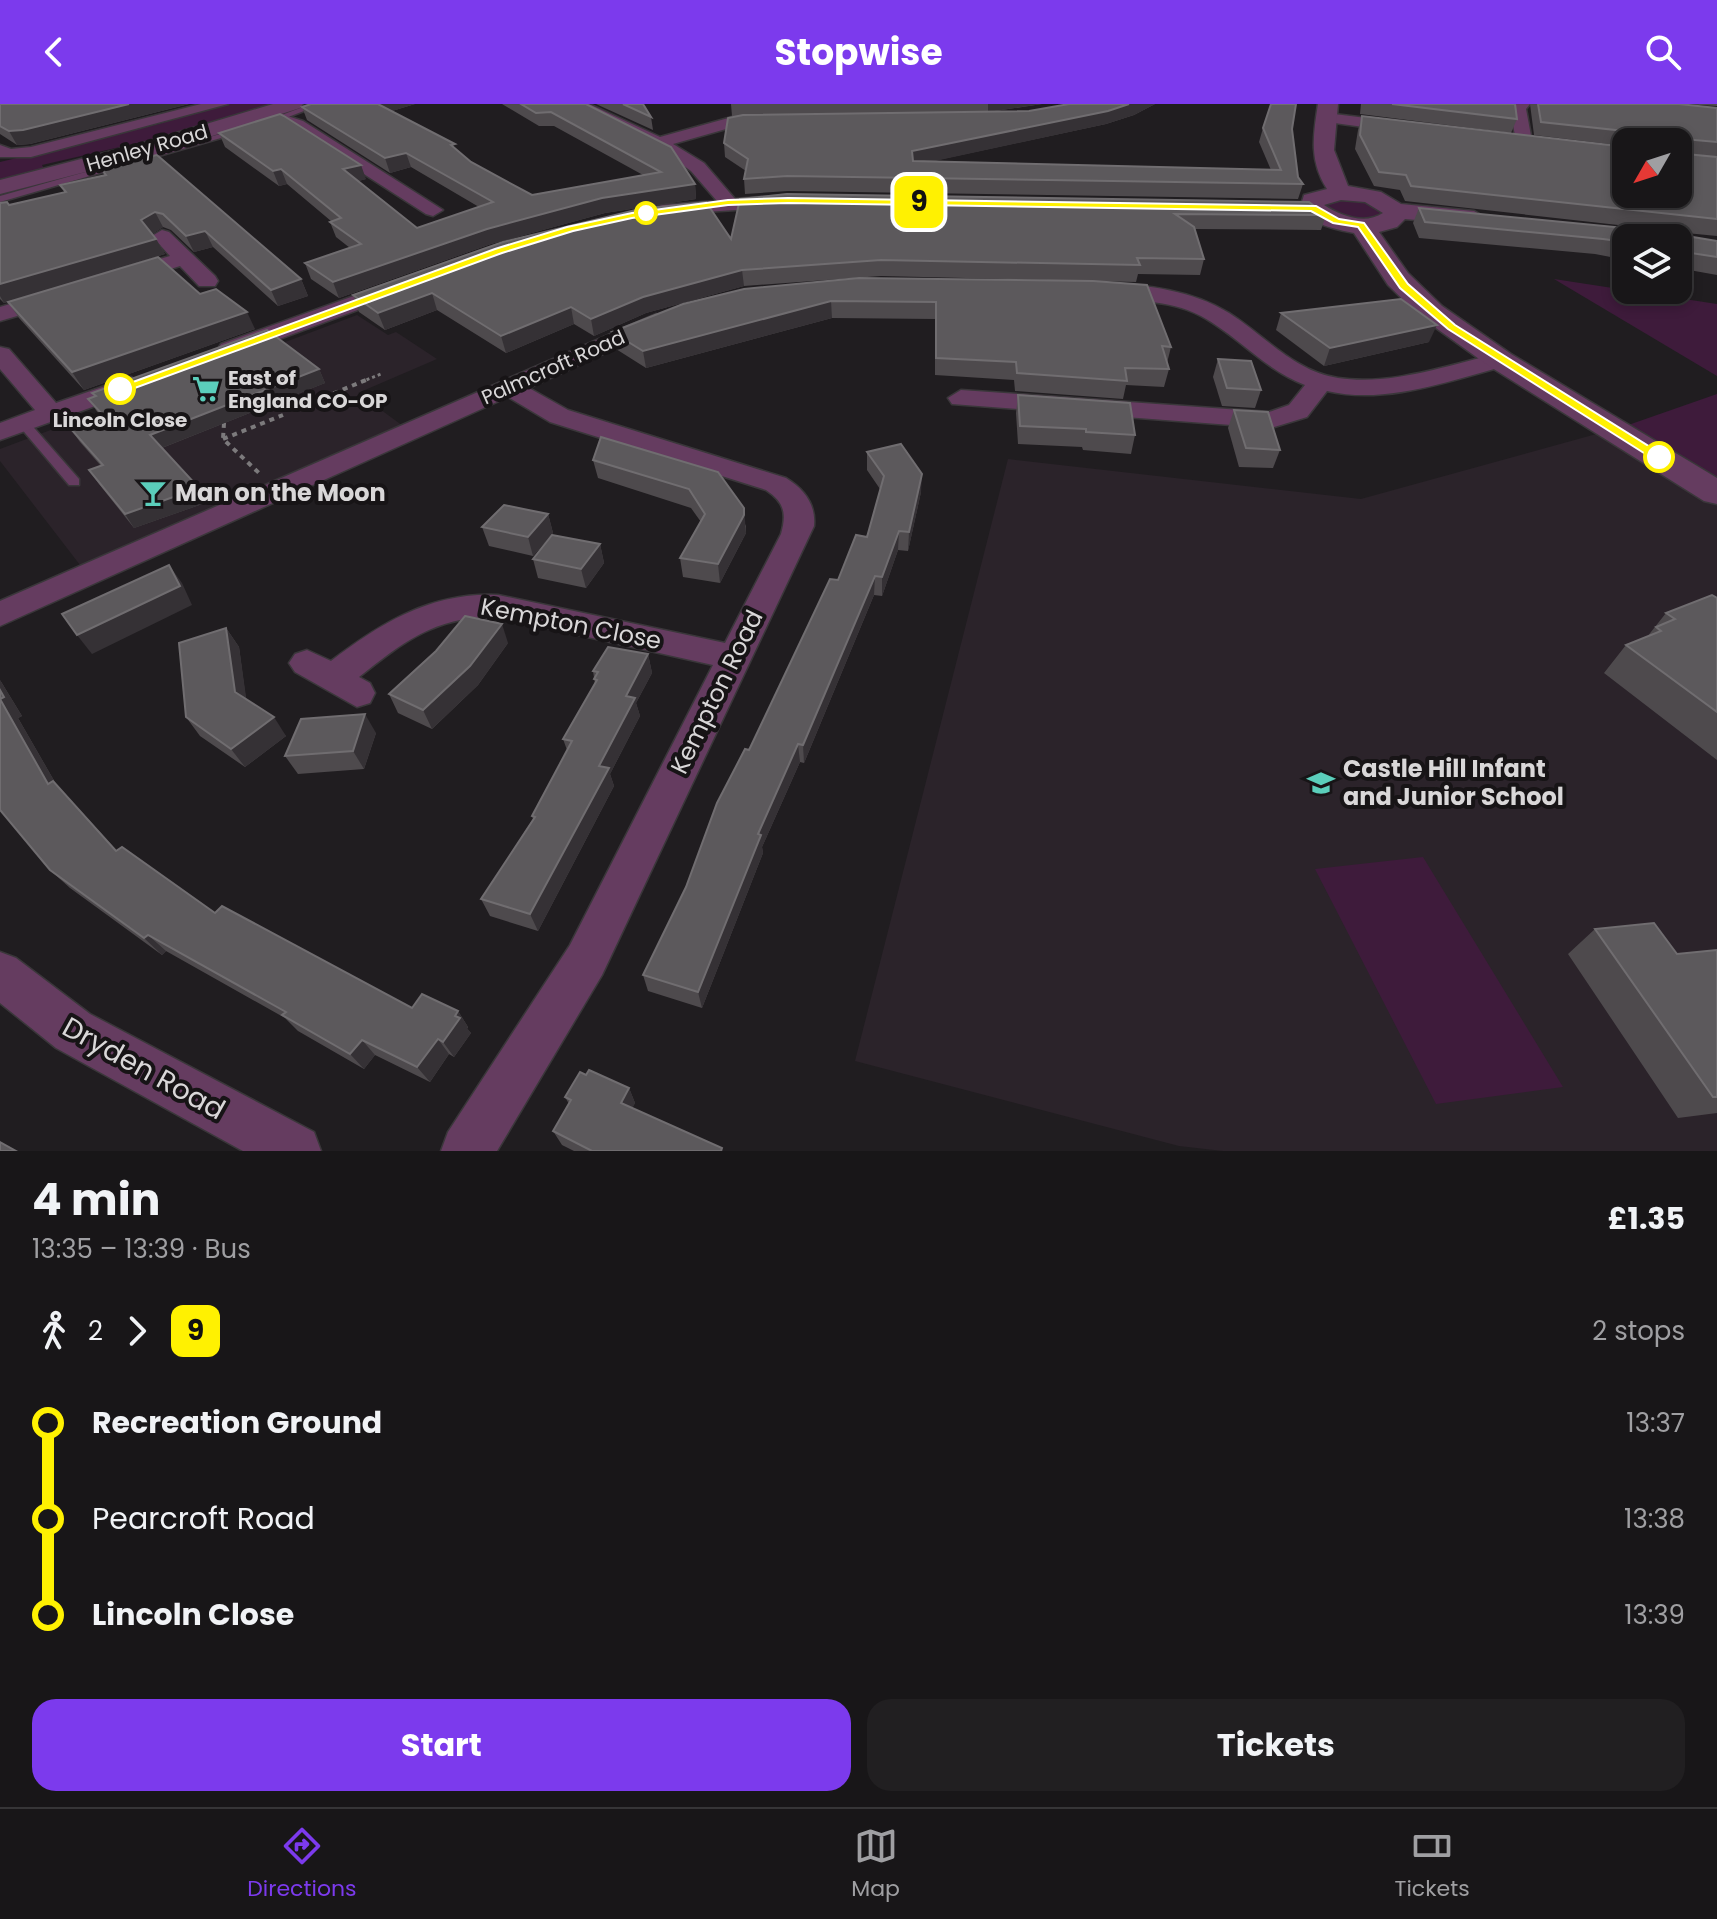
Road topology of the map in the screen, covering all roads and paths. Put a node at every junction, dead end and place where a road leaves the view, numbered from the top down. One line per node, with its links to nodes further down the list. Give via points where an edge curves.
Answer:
1 (220, 104): 8 (street)
2 (318, 104): 6 (lane)
3 (577, 104): 12 (street)
4 (1522, 104): 11 (street, via 1518,108)
5 (135, 108): 8 (street)
6 (286, 111): 14 (street, Henley Road); 16 (lane, via 167,154); 19 (street, via 297,124)
7 (1327, 111): 10 (street); 15 (street, via 1322,155)
8 (171, 118): 13 (street, via 26,153)
9 (790, 120): 12 (street, via 732,122)
10 (1433, 131)
11 (1524, 141)
12 (662, 142): 18 (street, via 710,177)
13 (0, 150)
14 (0, 187)
15 (1341, 193): 20 (street, via 1375,199); 23 (street, via 1316,197 1300,208)
16 (0, 199)
17 (802, 200): 18 (street)
18 (728, 203): 21 (street)
19 (433, 210)
20 (1395, 211): 22 (street); 23 (street, via 1389,222)
21 (642, 214)
22 (1495, 220)
23 (1361, 225): 33 (street, via 1418,300)
24 (162, 236): 25 (street)
25 (184, 258): 27 (street); 30 (street)
26 (424, 278): 32 (street)
27 (207, 281)
28 (1075, 289): 36 (street, via 1155,294 1196,305 1221,318 1275,362)
29 (679, 312): 37 (street, Palmcroft Road)
30 (0, 314)
31 (0, 354): 40 (street)
32 (209, 357)
33 (1500, 360): 36 (street, via 1387,385); 48 (street)
34 (381, 374): 39 (path)
35 (153, 377): 40 (street)
36 (1321, 382): 38 (street, via 1298,411 1271,420)
37 (509, 387): 47 (street, Palmcroft Road); 50 (street, Kempton Road, via 559,416 759,476 784,488 796,501 801,516 796,534)
38 (961, 398)
39 (315, 401)
40 (52, 414): 43 (street)
41 (283, 415): 45 (path)
42 (224, 423): 45 (path)
43 (24, 424): 44 (street); 46 (lane)
44 (0, 432)
45 (223, 439): 47 (path)
46 (74, 482)
47 (277, 490): 49 (street, Palmcroft Road)
48 (1717, 493)
49 (0, 614)
50 (733, 657): 51 (street, Kempton Close, via 498,606 469,605 415,620); 54 (street, Kempton Road, via 586,960)
51 (332, 678)
52 (0, 974): 53 (street, Dryden Road, via 73,1031)
53 (295, 1151)
54 (467, 1151)

